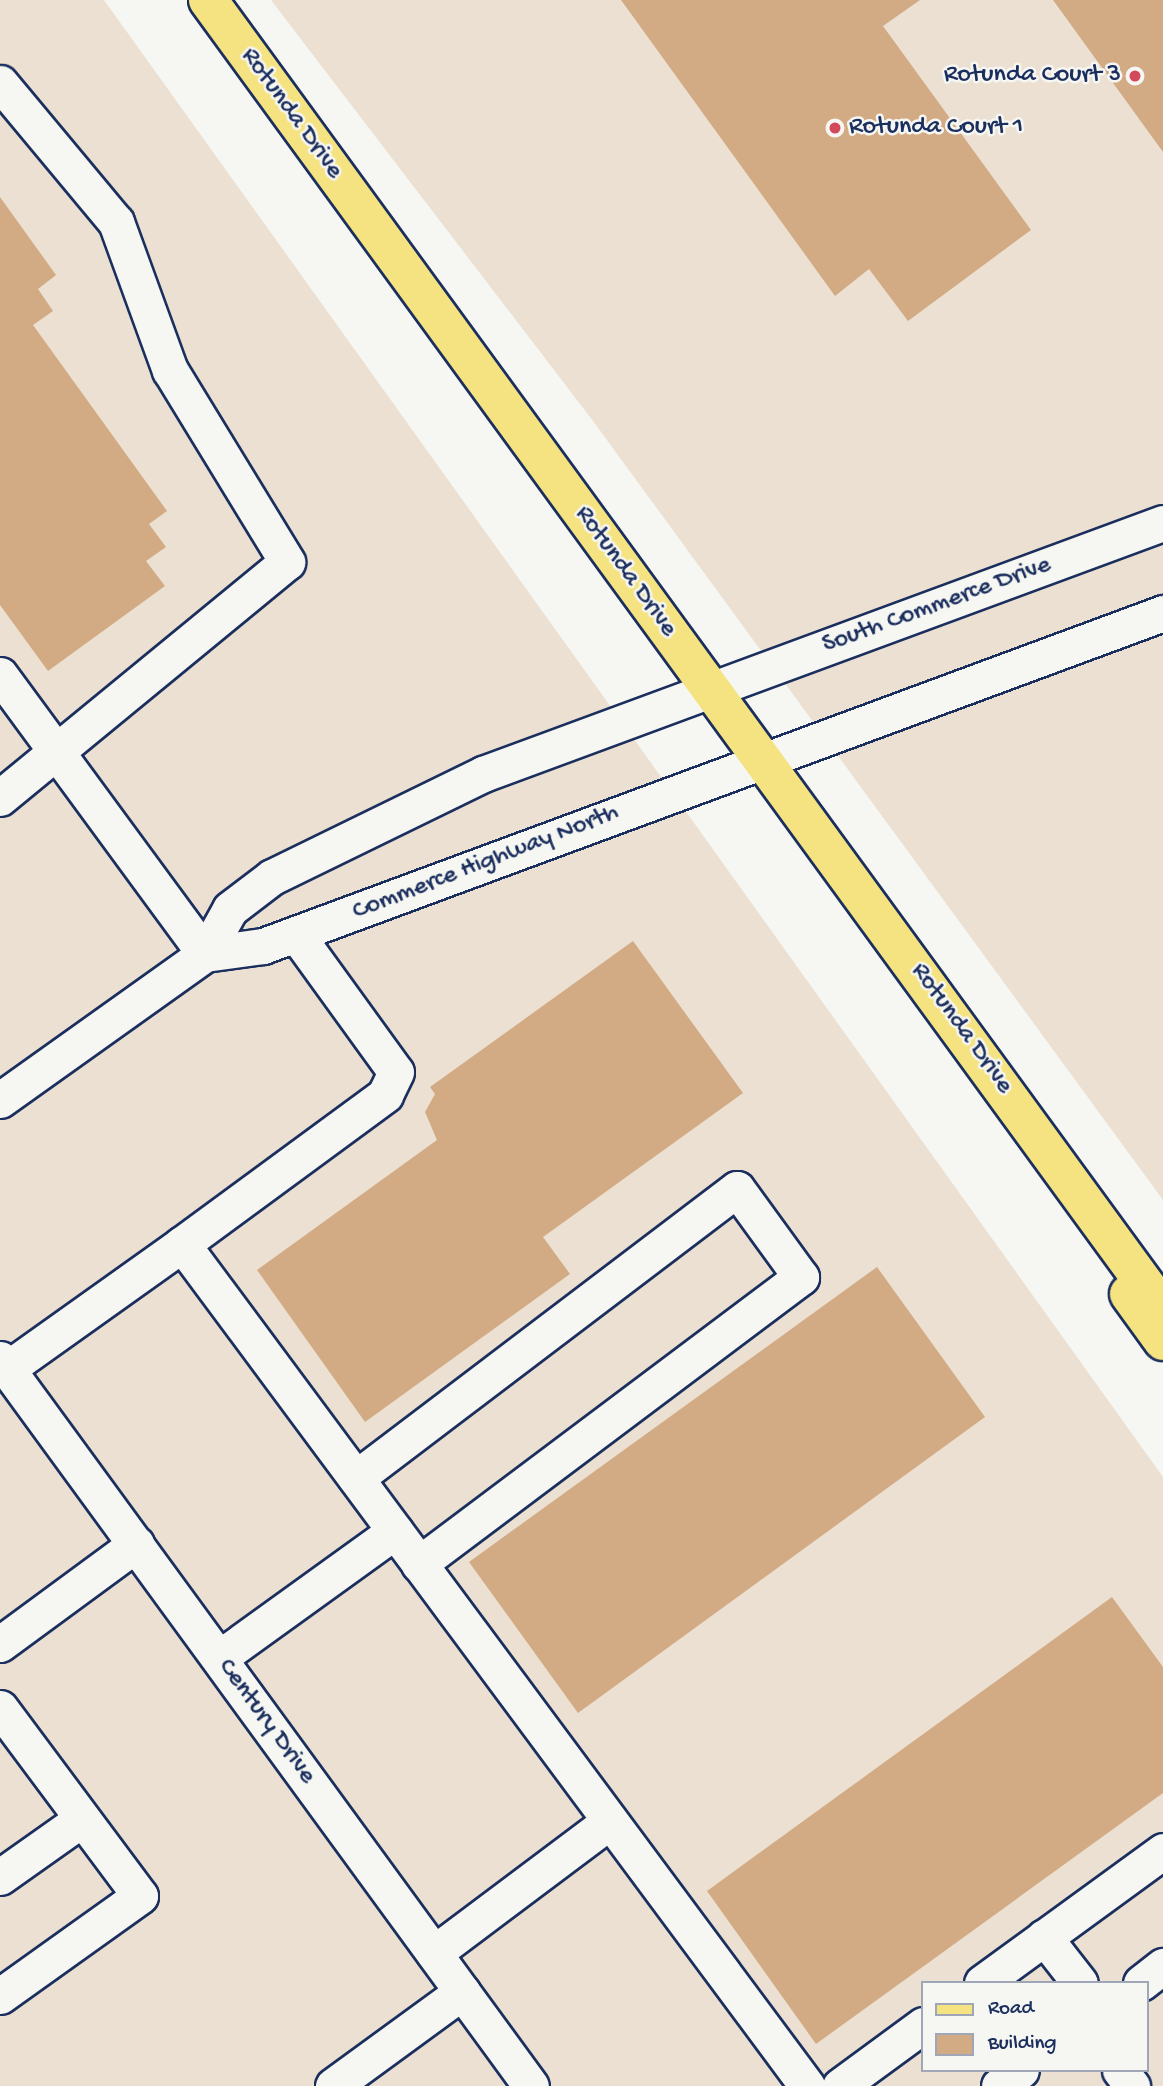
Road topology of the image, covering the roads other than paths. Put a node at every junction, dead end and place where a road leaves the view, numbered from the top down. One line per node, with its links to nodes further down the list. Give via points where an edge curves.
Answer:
1 (208, 0): 6 (main road, Rotunda Drive)
2 (0, 83): 7 (street, via 116,222 170,370 286,562)
3 (1163, 523): 6 (street, South Commerce Drive)
4 (1163, 613): 8 (street)
5 (0, 675): 7 (street)
6 (712, 690): 8 (main road, Rotunda Drive); 11 (street, Commerce Highway North, via 483,774 272,877 230,909)
7 (57, 754): 9 (street); 11 (street)
8 (764, 761): 10 (street, Commerce Highway North); 13 (main road, Rotunda Drive)
9 (0, 798)
10 (296, 934): 11 (street, Commerce Highway North, via 264,946); 14 (street, via 396,1072 385,1095)
11 (205, 954): 12 (street, Commerce Highway North)
12 (0, 1100)
13 (1042, 1144): 15 (main road, Rotunda Drive); 16 (main road, Rotunda Drive); 17 (main road, via 1118,1278)
14 (182, 1244): 18 (street); 19 (street)
15 (1163, 1270)
16 (1163, 1310)
17 (1163, 1341)
18 (4, 1364): 21 (street, Century Drive)
19 (356, 1478): 20 (street); 22 (street, via 737,1189 802,1277)
20 (395, 1531): 22 (street); 24 (street)
21 (136, 1544): 23 (street); 24 (street, Century Drive)
22 (419, 1564): 28 (street)
23 (0, 1644)
24 (219, 1658): 32 (street, Century Drive)
25 (0, 1708): 26 (street)
26 (12, 1749): 27 (street)
27 (82, 1819): 30 (street); 38 (street, via 140,1896)
28 (610, 1821): 32 (street); 43 (street)
29 (1163, 1851): 31 (street)
30 (0, 1877)
31 (1044, 1937): 34 (street); 35 (street)
32 (434, 1954): 37 (street, Century Drive)
33 (1163, 1966): 36 (street)
34 (985, 1981)
35 (1078, 1981)
36 (1144, 1981)
37 (462, 1992): 41 (street); 42 (street, Century Drive)
38 (0, 1996)
39 (922, 2026): 44 (street)
40 (1018, 2072): 45 (street)
41 (333, 2086)
42 (531, 2086)
43 (807, 2086)
44 (840, 2086)
45 (999, 2086)

